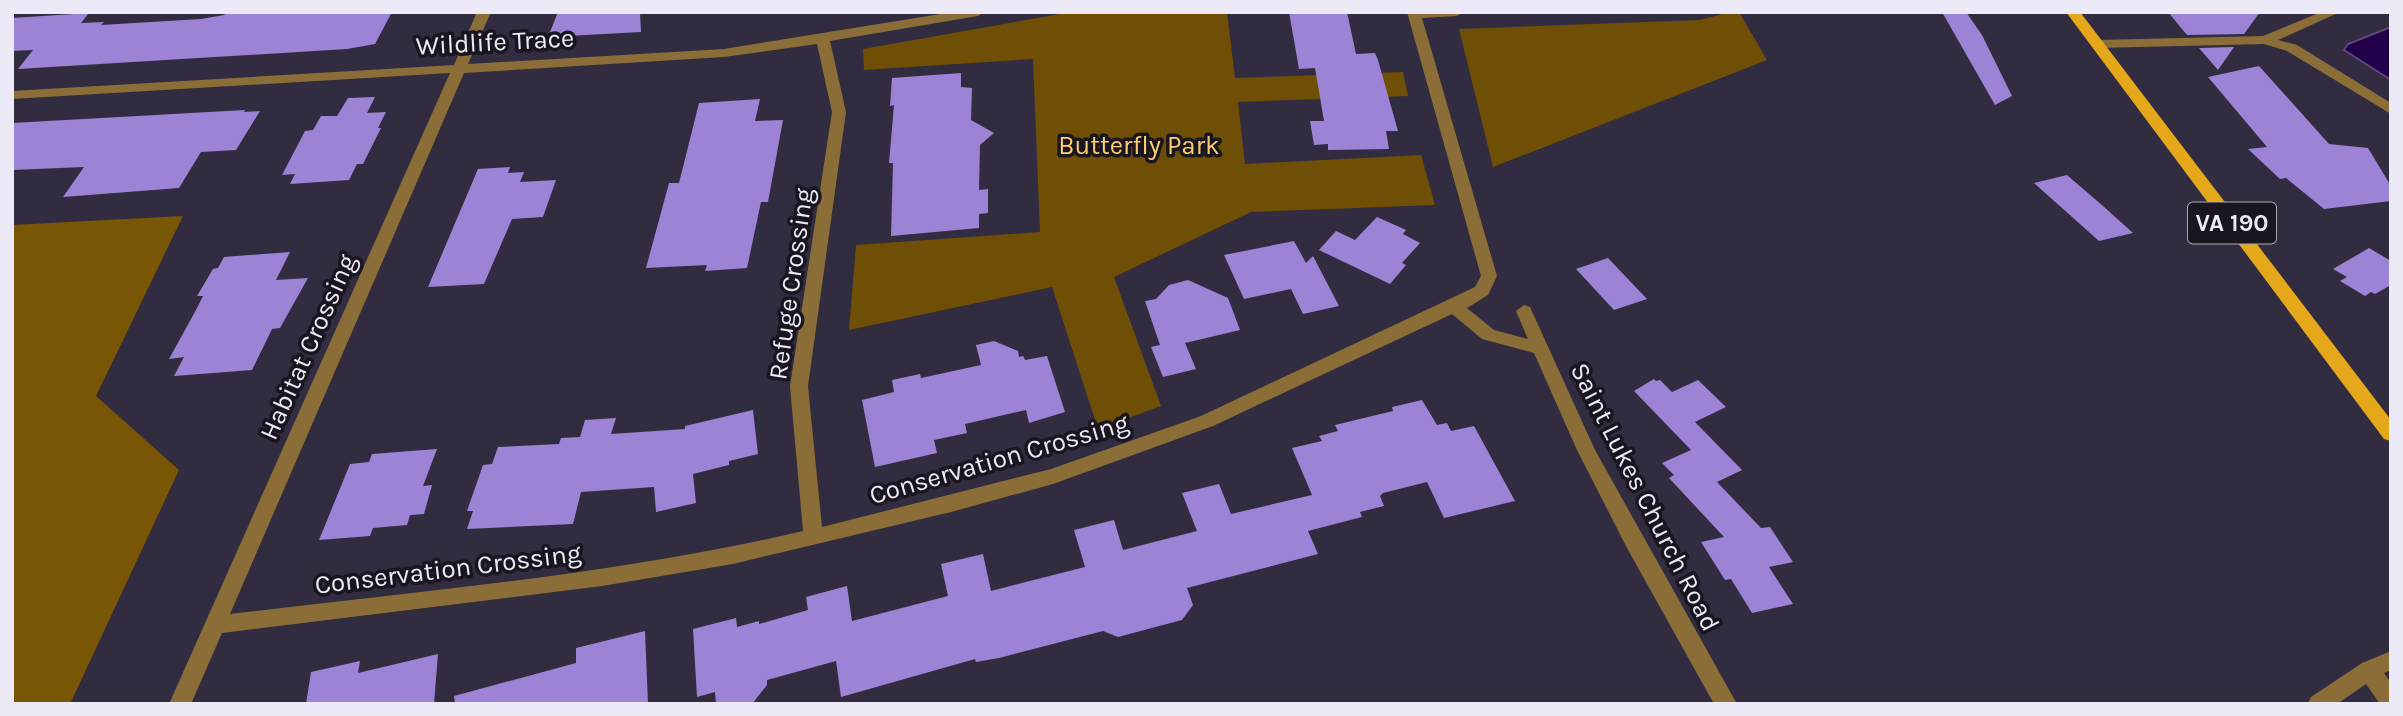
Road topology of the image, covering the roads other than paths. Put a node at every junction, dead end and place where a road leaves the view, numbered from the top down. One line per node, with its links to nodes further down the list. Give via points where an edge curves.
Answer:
1 (484, 12): 10 (street, Habitat Crossing)
2 (978, 12): 7 (street, Wildlife Trace)
3 (1457, 12): 6 (street)
4 (2073, 12): 9 (main road, VA 190)
5 (2333, 12): 8 (street)
6 (1415, 13): 13 (street, Conservation Crossing, via 1489,276 1482,291)
7 (823, 39): 10 (street, Wildlife Trace, via 724,52); 17 (street, Refuge Crossing, via 839,112 799,386)
8 (2265, 40): 9 (street); 12 (street, via 2292,48)
9 (2097, 44): 16 (main road, VA 190)
10 (460, 68): 11 (street, Wildlife Trace); 18 (street, Habitat Crossing)
11 (12, 95)
12 (2391, 110)
13 (1455, 307): 15 (street, via 1488,335); 17 (street, Conservation Crossing, via 1207,421 1131,450 1040,480)
14 (1524, 311): 15 (street, Saint Lukes Church Road)
15 (1540, 348): 23 (street, Saint Lukes Church Road, via 1634,542)
16 (2391, 434)
17 (813, 537): 18 (street, Conservation Crossing, via 733,556 602,577)
18 (214, 625): 22 (street, Habitat Crossing)
19 (2391, 660): 20 (street)
20 (2369, 670): 21 (street); 24 (street)
21 (2391, 701)
22 (180, 704)
23 (1726, 704)
24 (2319, 704)

